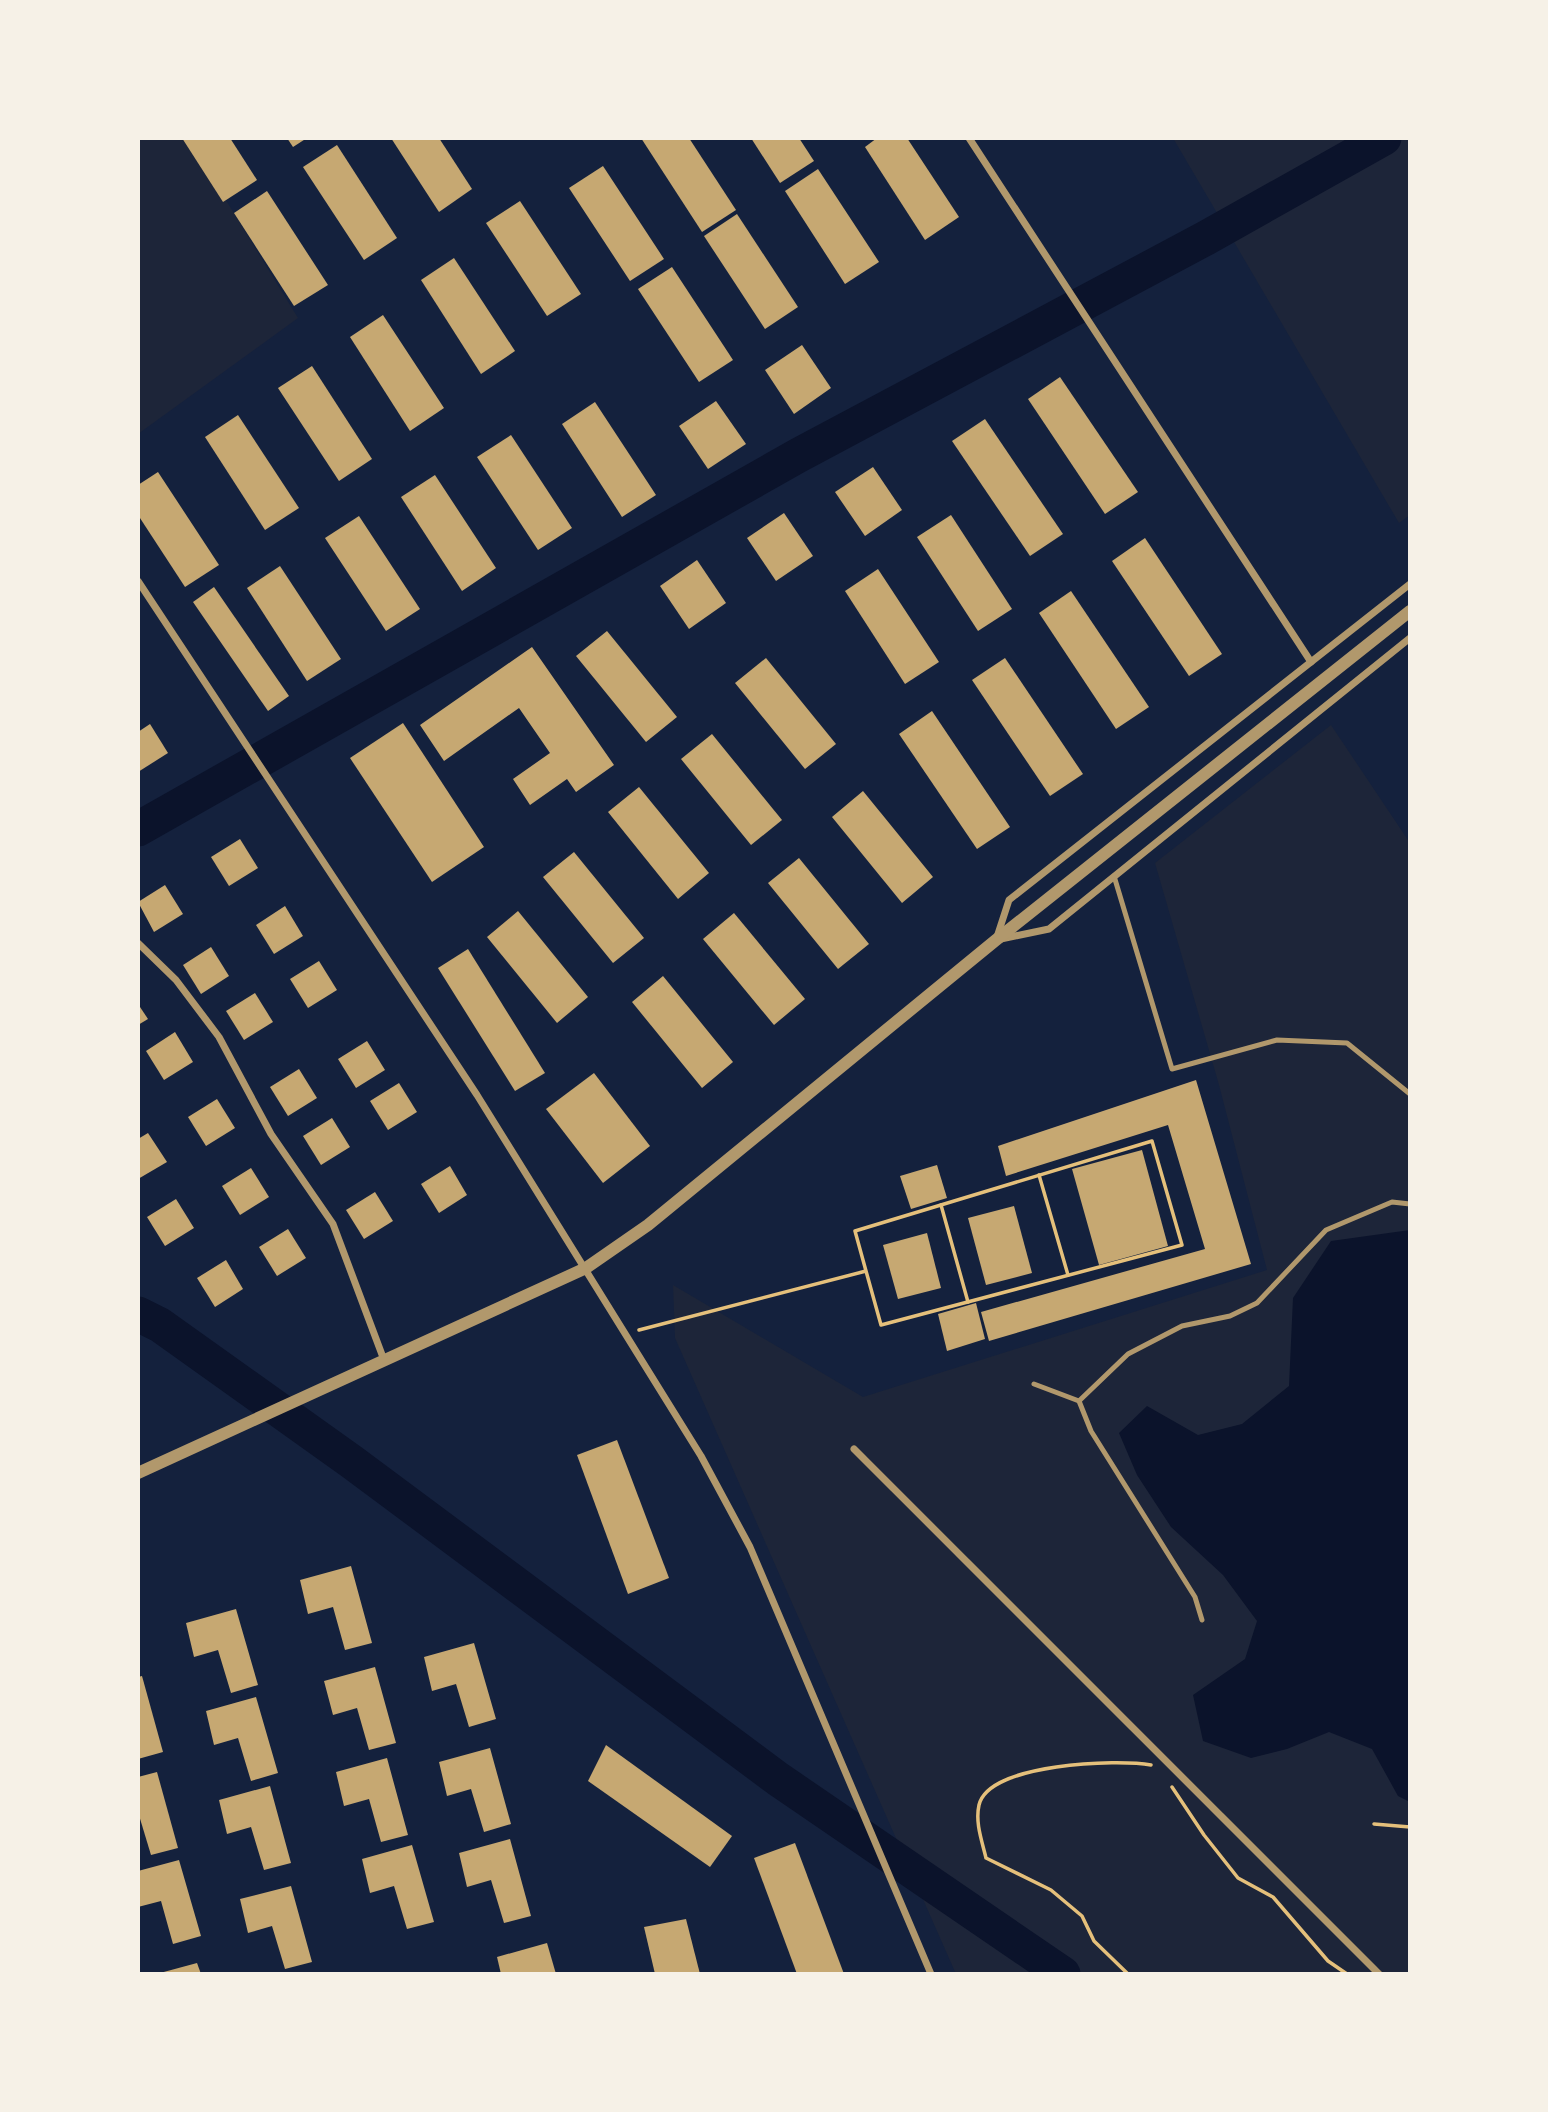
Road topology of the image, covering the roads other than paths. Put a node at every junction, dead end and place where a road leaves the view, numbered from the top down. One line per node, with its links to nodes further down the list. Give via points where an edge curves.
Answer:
1 (969, 138): 6 (street)
2 (138, 581): 12 (street)
3 (1410, 584): 6 (street)
4 (1410, 611): 8 (street)
5 (1410, 638): 7 (street)
6 (1311, 662): 8 (street, via 1009,900)
7 (1114, 876): 8 (street, via 1049,929); 10 (lane, via 1172,1069 1276,1040 1347,1043)
8 (996, 940): 12 (street, via 648,1226)
9 (138, 943): 13 (street, via 176,980 219,1037 271,1134 333,1224)
10 (1410, 1094)
11 (1410, 1204): 15 (lane, via 1392,1202 1326,1230 1257,1303 1230,1316 1181,1326 1128,1354)
12 (586, 1268): 13 (street); 19 (street, via 701,1456 750,1547)
13 (384, 1360): 17 (street)
14 (1034, 1384): 15 (lane)
15 (1079, 1401): 18 (lane, via 1091,1431 1195,1597)
16 (854, 1449): 20 (street)
17 (138, 1473)
18 (1202, 1620)
19 (931, 1974)
20 (1379, 1974)

